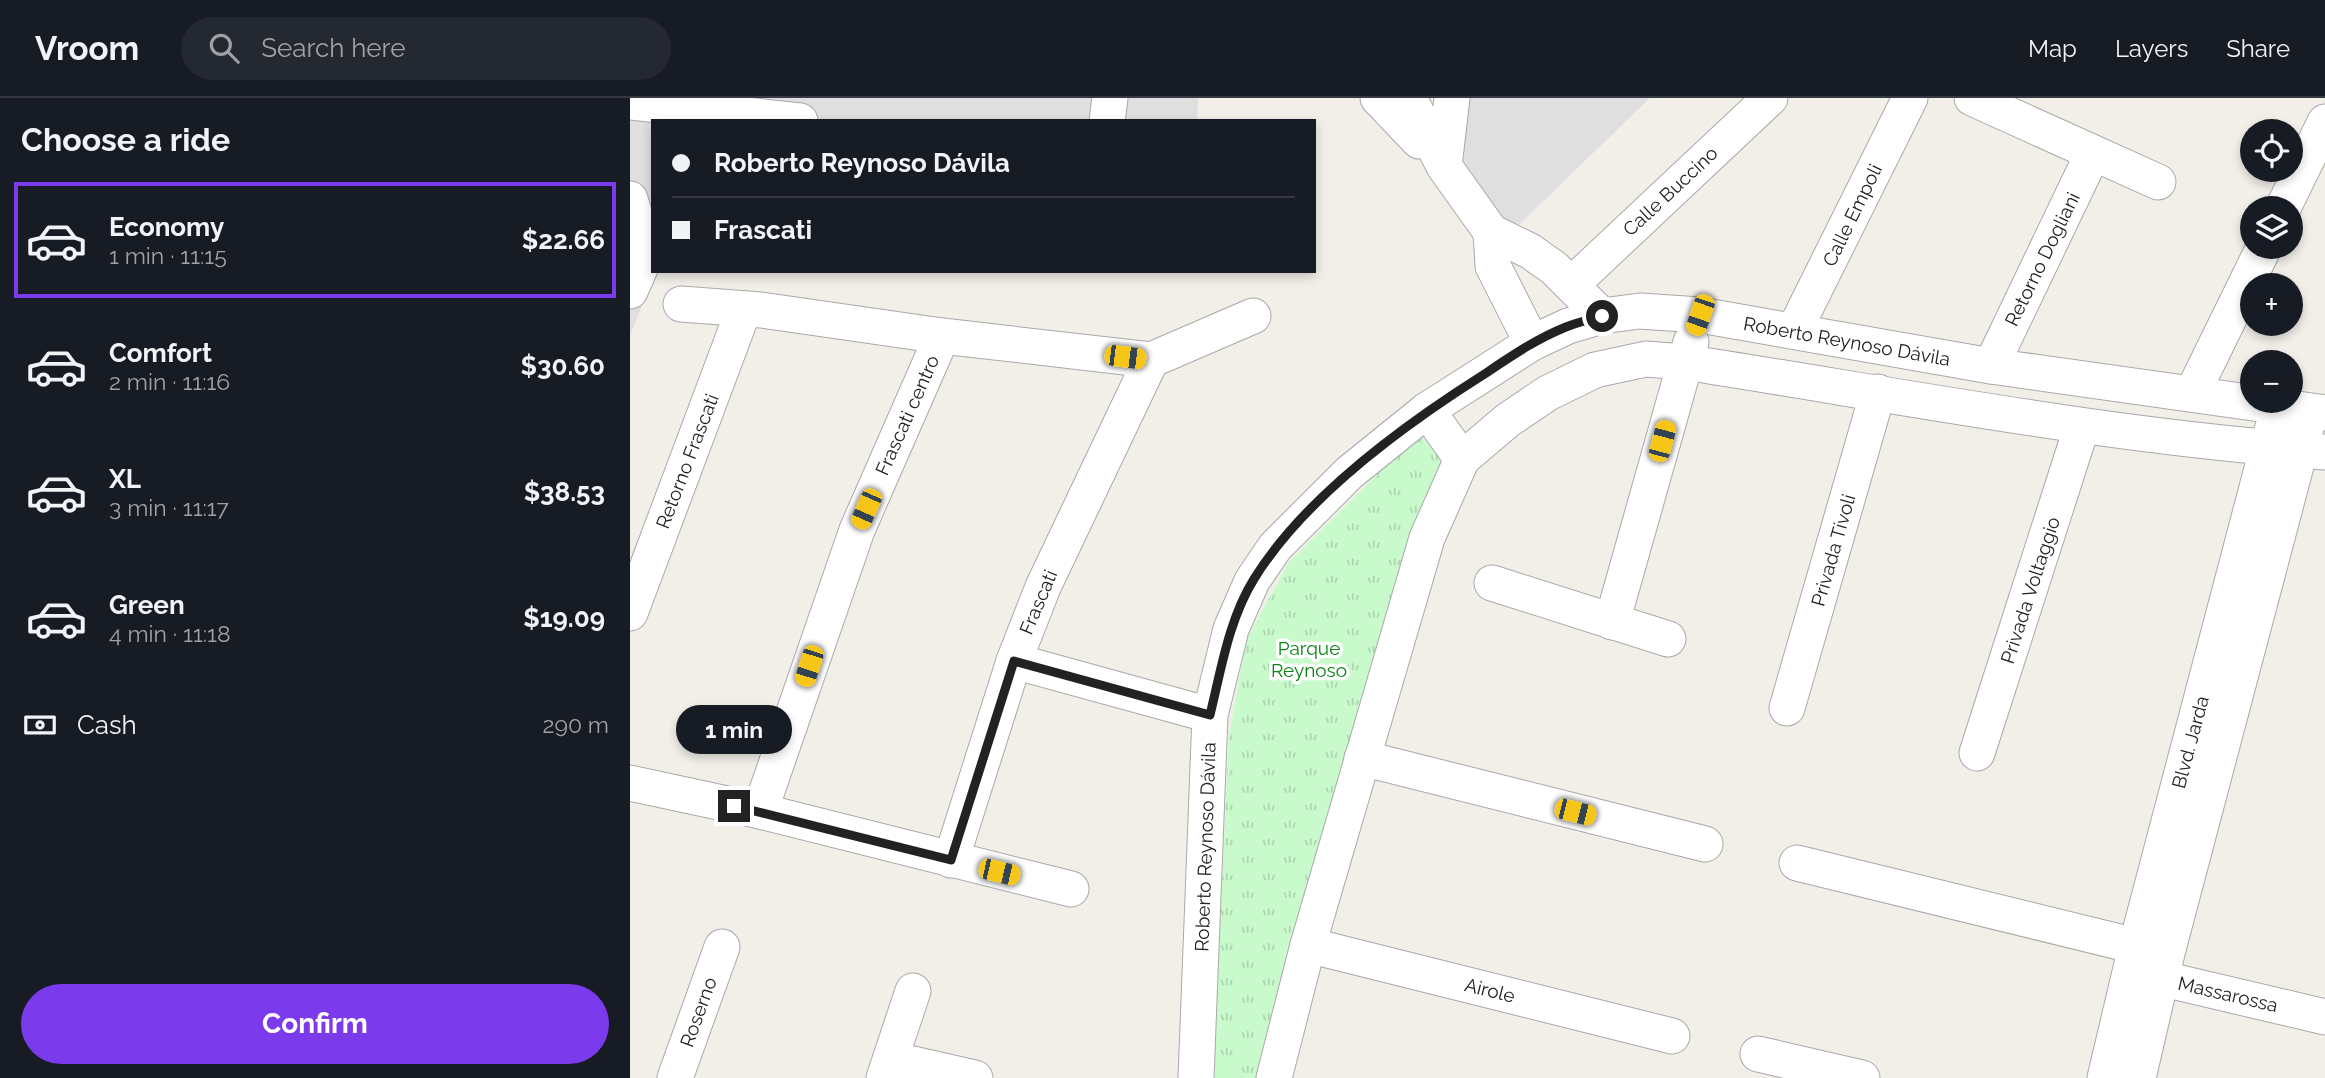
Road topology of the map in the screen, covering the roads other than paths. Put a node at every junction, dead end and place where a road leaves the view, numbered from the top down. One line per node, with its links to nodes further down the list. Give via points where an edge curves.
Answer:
1 (1110, 98): 11 (street)
2 (1378, 98): 14 (street)
3 (1409, 98): 14 (street)
4 (1452, 98): 14 (street)
5 (1770, 98): 21 (street, Calle Buccino)
6 (1910, 98): 28 (street, Calle Empoli)
7 (1972, 98): 13 (street)
8 (630, 102): 9 (street)
9 (675, 114): 10 (street)
10 (764, 119)
11 (1107, 119)
12 (2325, 122): 16 (street)
13 (2093, 153): 15 (street); 32 (street, Retorno Dogliani)
14 (1444, 166): 18 (street)
15 (2158, 182)
16 (2289, 196)
17 (630, 199): 19 (street)
18 (1491, 232): 21 (street, via 1530,251); 30 (street, via 1493,266)
19 (650, 246): 22 (street)
20 (2258, 259): 35 (street)
21 (1571, 285): 27 (street)
22 (630, 291)
23 (681, 304): 24 (street)
24 (744, 309): 29 (street); 42 (street, Retorno Frascati)
25 (1700, 315): 27 (street, Roberto Reynoso Dávila, via 1640,311); 28 (street, Roberto Reynoso Dávila); 33 (street)
26 (1253, 316): 31 (street)
27 (1602, 316): 30 (street, Roberto Reynoso Dávila)
28 (1794, 331): 32 (street, Roberto Reynoso Dávila)
29 (942, 336): 31 (street); 51 (street, Frascati centro, via 857,530)
30 (1532, 343): 36 (street, Roberto Reynoso Dávila)
31 (1151, 360): 45 (street, Frascati, via 1048,575)
32 (1991, 366): 35 (street, Roberto Reynoso Dávila)
33 (1680, 375): 34 (street); 40 (street, via 1646,359 1594,370 1508,419); 43 (street)
34 (1878, 392): 38 (street); 46 (street, Privada Tívoli)
35 (2192, 394): 37 (street, Roberto Reynoso Dávila)
36 (1427, 410): 40 (street); 47 (street, Roberto Reynoso Dávila, via 1349,473 1275,547 1252,581 1231,629)
37 (2305, 410): 39 (street, Blvd. Jarda)
38 (2082, 426): 39 (street); 48 (street, Privada Voltaggio)
39 (2298, 450): 58 (street, Blvd. Jarda)
40 (1462, 459): 49 (street, via 1427,538)
41 (1492, 583): 43 (street)
42 (630, 612)
43 (1612, 622): 44 (street)
44 (1668, 639)
45 (1014, 661): 47 (street); 53 (street, Frascati)
46 (1787, 708)
47 (1210, 715): 66 (street, Roberto Reynoso Dávila)
48 (1978, 753)
49 (1377, 762): 52 (street); 56 (street)
50 (630, 783): 51 (street)
51 (760, 811): 53 (street)
52 (1705, 844)
53 (951, 860): 55 (street)
54 (1797, 863): 58 (street, Massarossa)
55 (1071, 889)
56 (1308, 945): 61 (street, Airole); 67 (street)
57 (722, 947): 64 (street, Roserno)
58 (2148, 962): 60 (street, Massarossa); 69 (street, Blvd. Jarda); 70 (street, Blvd. Jarda)
59 (913, 991): 63 (street)
60 (2325, 1017)
61 (1672, 1035)
62 (1758, 1054): 68 (street)
63 (887, 1068): 65 (street)
64 (675, 1078)
65 (975, 1078)
66 (1196, 1078)
67 (1274, 1078)
68 (1862, 1078)
69 (2105, 1078)
70 (2138, 1078)

